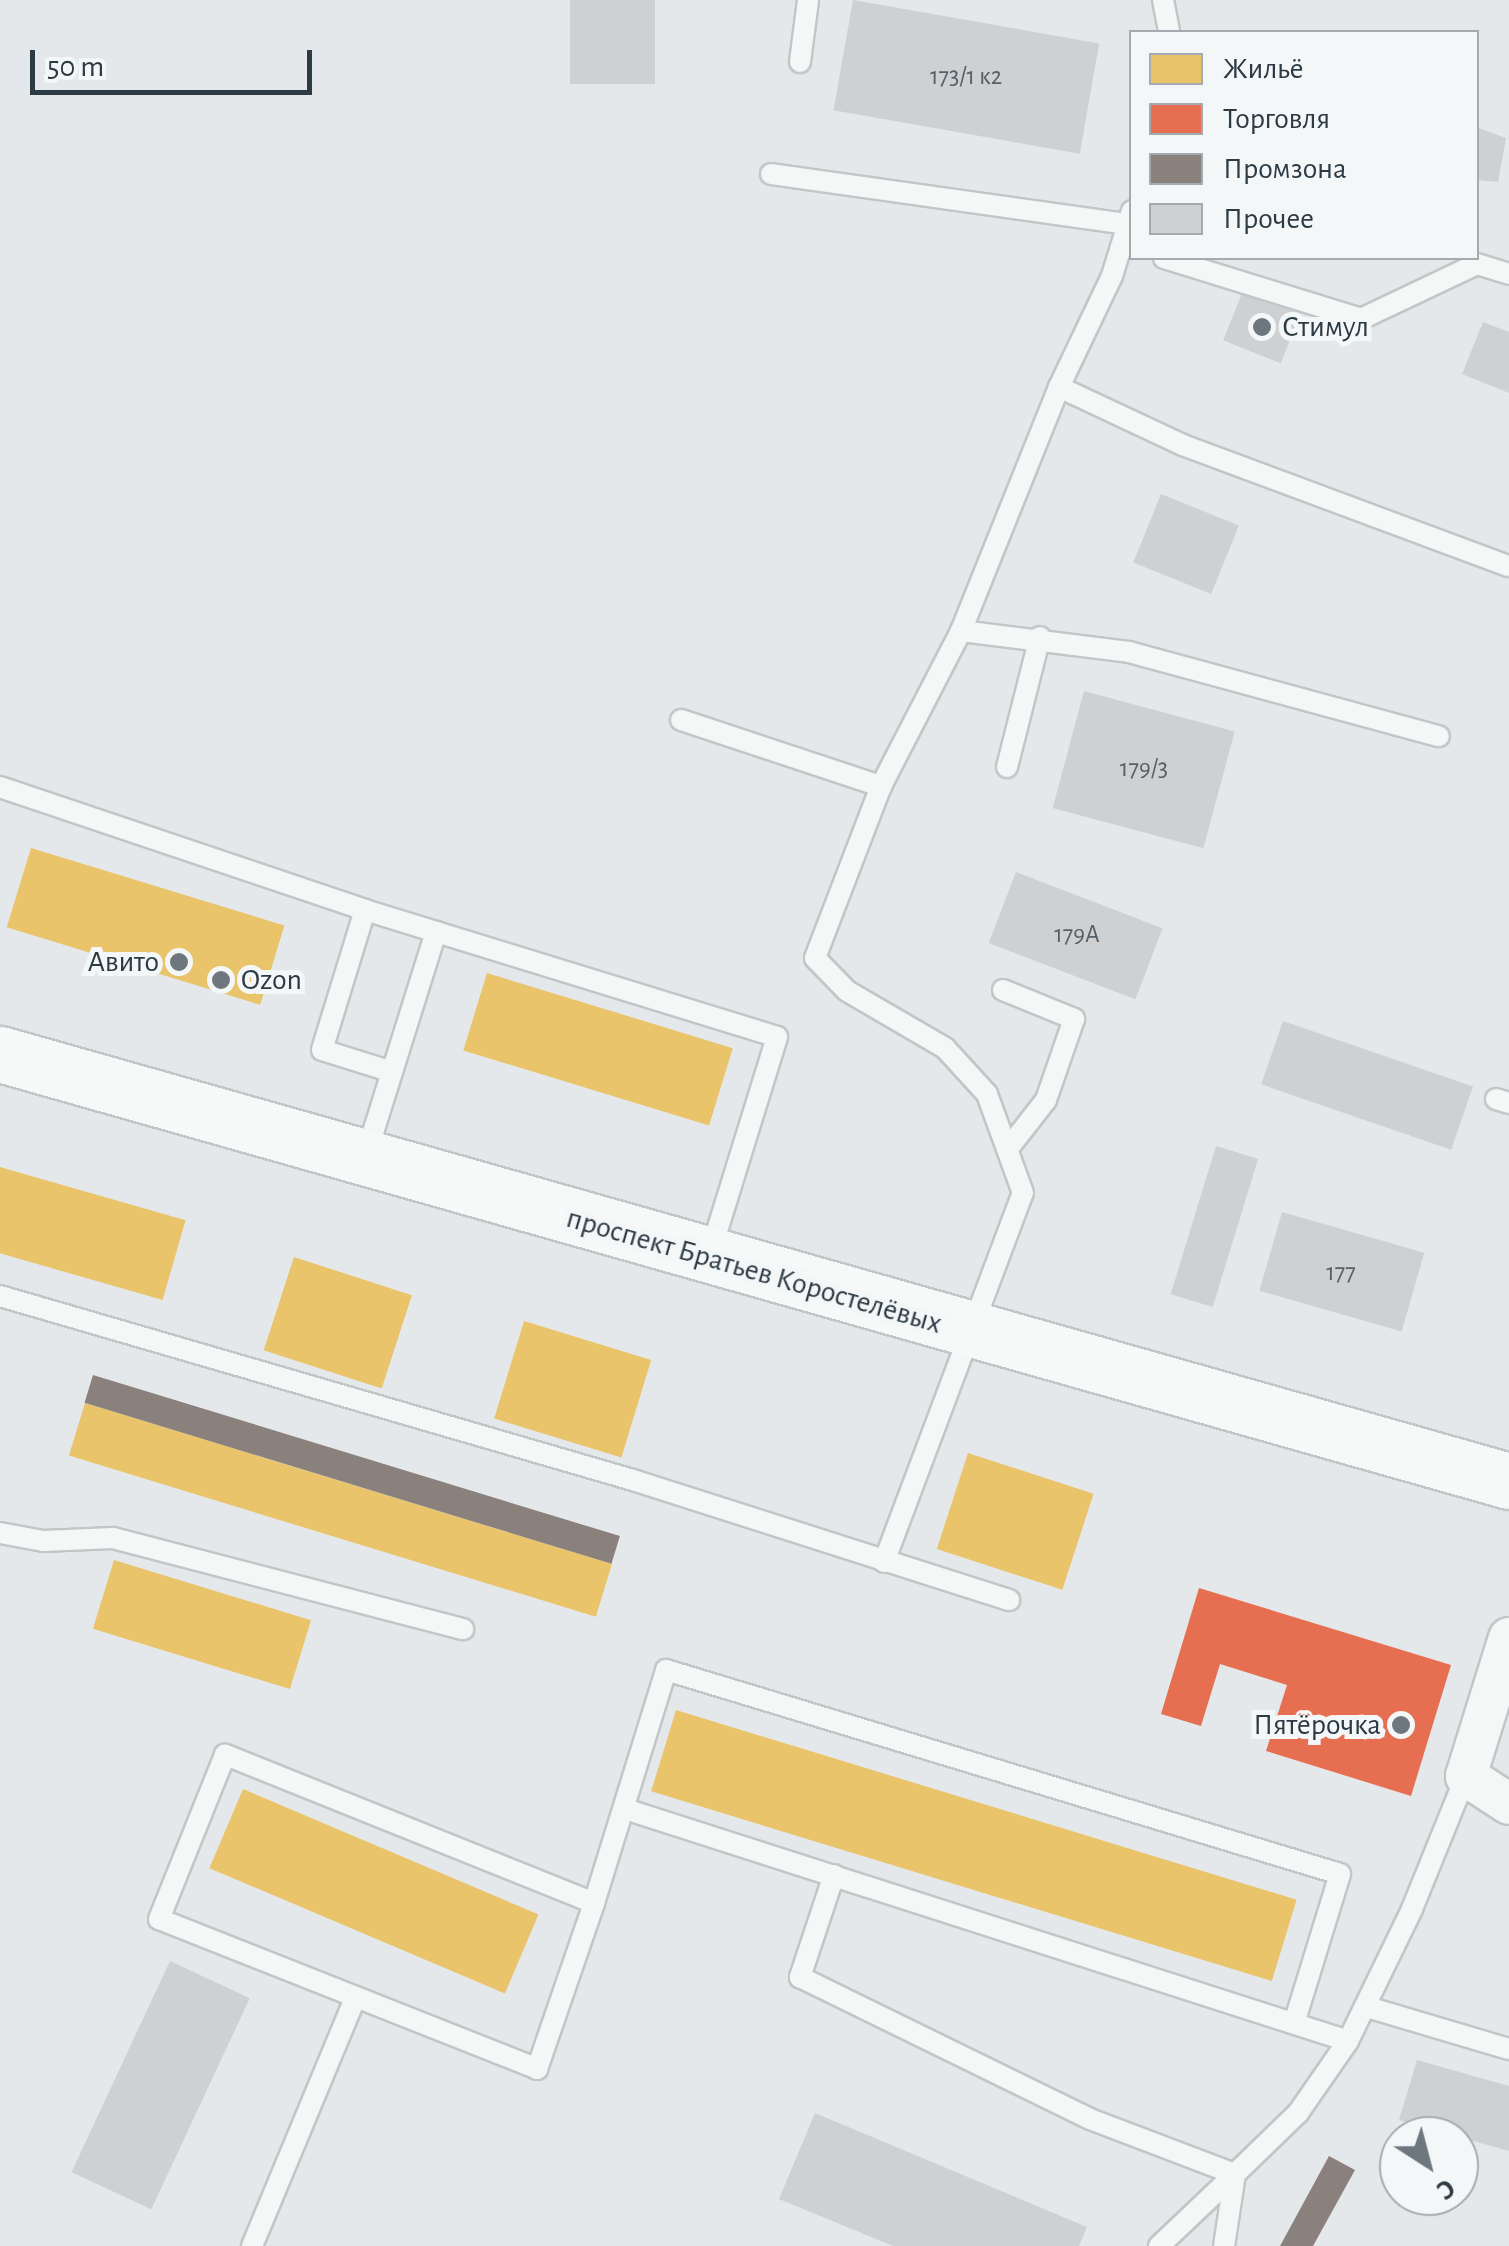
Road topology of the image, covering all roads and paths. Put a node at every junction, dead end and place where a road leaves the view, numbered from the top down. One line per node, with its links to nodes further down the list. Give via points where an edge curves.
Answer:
1 (808, 0): 4 (lane)
2 (1164, 0): 3 (lane)
3 (1169, 30)
4 (800, 62)
5 (771, 174): 6 (lane)
6 (1127, 232): 9 (lane)
7 (1170, 260): 8 (lane, via 1361,319 1477,264)
8 (1509, 274)
9 (1059, 386): 10 (lane, via 1184,444); 11 (lane)
10 (1509, 566)
11 (961, 632): 12 (lane); 16 (lane)
12 (1040, 637): 14 (lane, via 1129,652); 15 (lane)
13 (682, 720): 16 (lane)
14 (1440, 736)
15 (1007, 767)
16 (881, 786): 23 (lane, via 814,958 847,991 945,1048 987,1094)
17 (0, 787): 18 (lane)
18 (365, 910): 19 (lane); 22 (lane, via 322,1050)
19 (436, 932): 22 (lane); 25 (lane, via 778,1037)
20 (1004, 990): 23 (lane, via 1074,1019 1046,1100)
21 (0, 1054): 24 (main road, проспект Братьев Коростелёвых)
22 (392, 1072): 24 (lane)
23 (1007, 1150): 27 (lane, via 1023,1193)
24 (366, 1158): 25 (main road, проспект Братьев Коростелёвых)
25 (708, 1258): 27 (main road, проспект Братьев Коростелёвых)
26 (0, 1296): 30 (lane, via 632,1480)
27 (966, 1332): 28 (main road, проспект Братьев Коростелёвых); 30 (lane)
28 (1509, 1481)
29 (0, 1533): 32 (lane, via 42,1541 113,1538)
30 (884, 1562): 31 (lane)
31 (1009, 1600)
32 (463, 1628)
33 (1509, 1638): 34 (street)
34 (1466, 1776): 35 (street); 40 (lane)
35 (1509, 1804)
36 (625, 1809): 37 (lane); 38 (lane); 41 (lane, via 666,1670 1340,1874)
37 (834, 1874): 41 (lane); 44 (lane, via 800,1978 1090,2118)
38 (594, 1903): 39 (lane, via 537,2070); 39 (lane, via 225,1754 159,1919)
39 (356, 1998): 45 (lane)
40 (1367, 2006): 42 (lane); 43 (lane)
41 (1295, 2020): 42 (lane)
42 (1348, 2040): 44 (lane, via 1298,2112)
43 (1509, 2049)
44 (1235, 2174): 46 (lane); 47 (lane)
45 (252, 2246)
46 (1159, 2246)
47 (1224, 2246)

